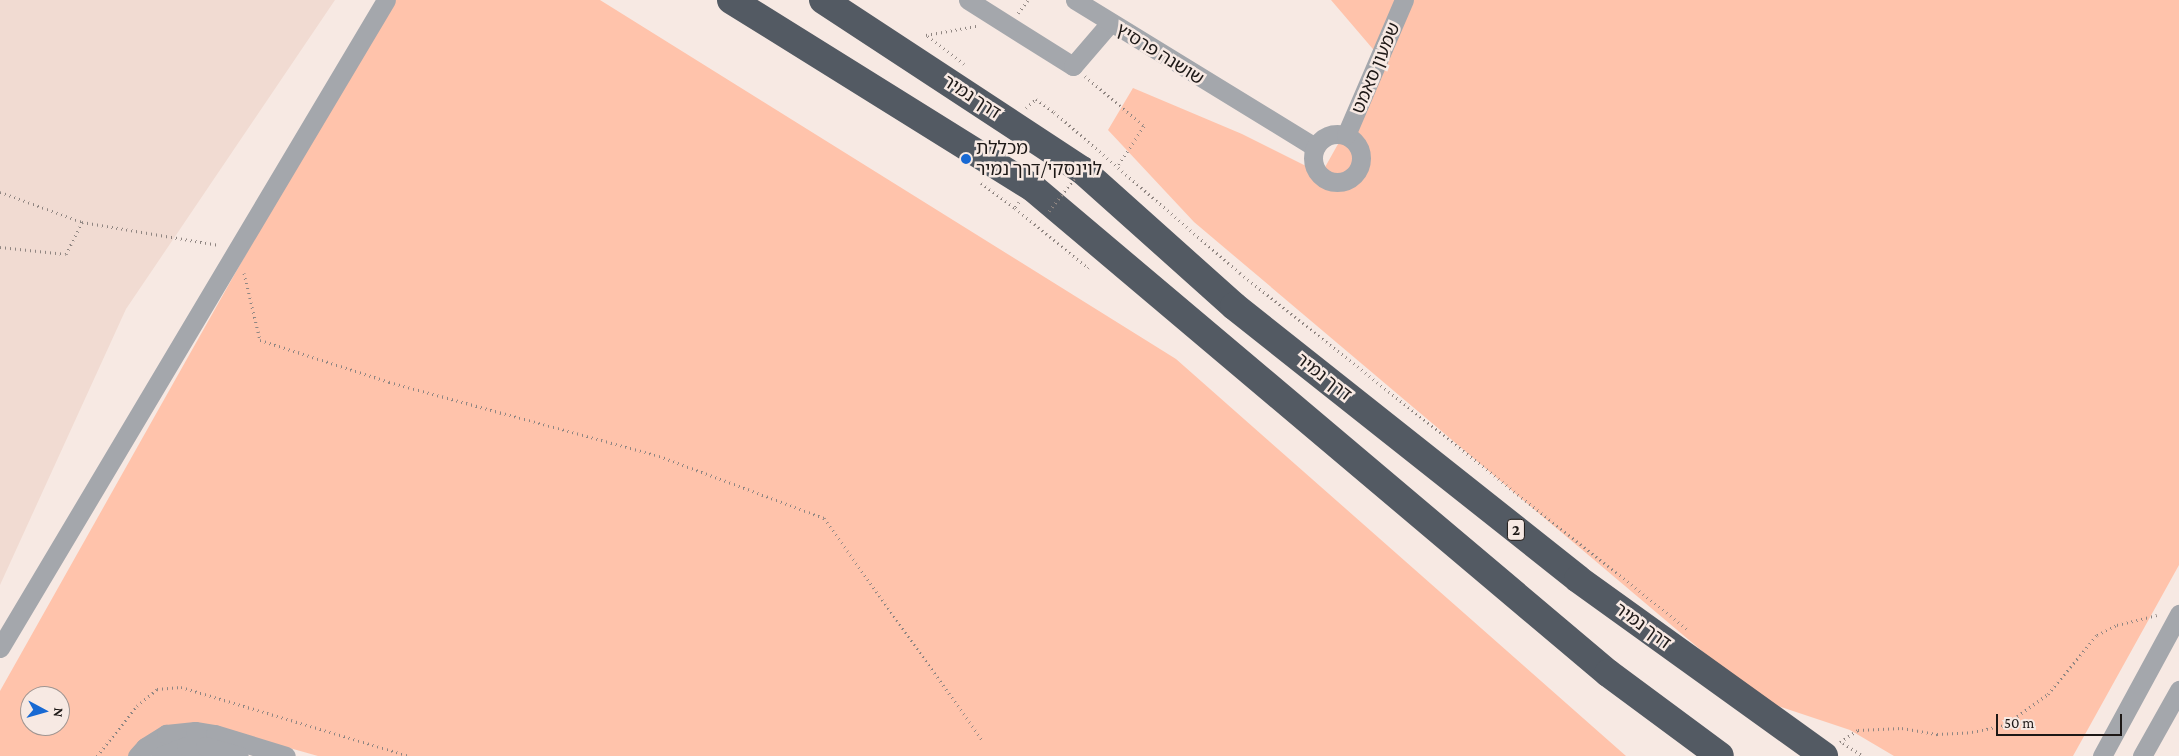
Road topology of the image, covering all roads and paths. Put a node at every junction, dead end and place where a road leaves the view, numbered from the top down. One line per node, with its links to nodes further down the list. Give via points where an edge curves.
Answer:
1 (386, 0): 23 (street)
2 (731, 0): 37 (highway, via 1033,188 1608,673)
3 (823, 0): 30 (highway, דרך נמיר / 2, via 1082,170 1234,306 1570,573)
4 (968, 0): 7 (street)
5 (1074, 0): 8 (street)
6 (1404, 0): 12 (street, שמעון סאמט)
7 (993, 16): 9 (street); 10 (path, via 982,25 926,35)
8 (1110, 23): 9 (street, שושנה פרסיץ); 13 (street, שושנה פרסיץ)
9 (1073, 66): 15 (path, via 1144,126)
10 (971, 70)
11 (1016, 105): 15 (path, via 1024,111 1036,99)
12 (1346, 135): 13 (street, via 1331,134); 13 (street, via 1358,145 1362,161 1359,169 1347,180 1331,182 1318,173 1313,158)
13 (1315, 147)
14 (1086, 164): 20 (path, bridge)
15 (1118, 166): 16 (path); 26 (path, via 1240,273)
16 (1113, 174)
17 (973, 178): 19 (path)
18 (0, 192): 21 (path)
19 (1015, 208)
20 (1049, 211)
21 (82, 222): 22 (path, via 66,254); 23 (path)
22 (0, 246)
23 (238, 248): 27 (street); 29 (path, via 260,340 389,382 658,456 824,518)
24 (2179, 614): 38 (street)
25 (2157, 616): 30 (path, via 2117,625 2097,634 2048,694 2005,724 1972,732 1937,734 1902,728 1858,730)
26 (1691, 632)
27 (0, 648)
28 (2179, 690): 39 (street)
29 (983, 741)
30 (1832, 749)
31 (97, 756): 36 (path, via 157,689 181,687)
32 (137, 756): 35 (street, via 166,734 195,731)
33 (160, 756): 34 (street, via 186,746 205,746)
34 (238, 756)
35 (286, 756)
36 (410, 756)
37 (1720, 756)
38 (2102, 756)
39 (2142, 756)

